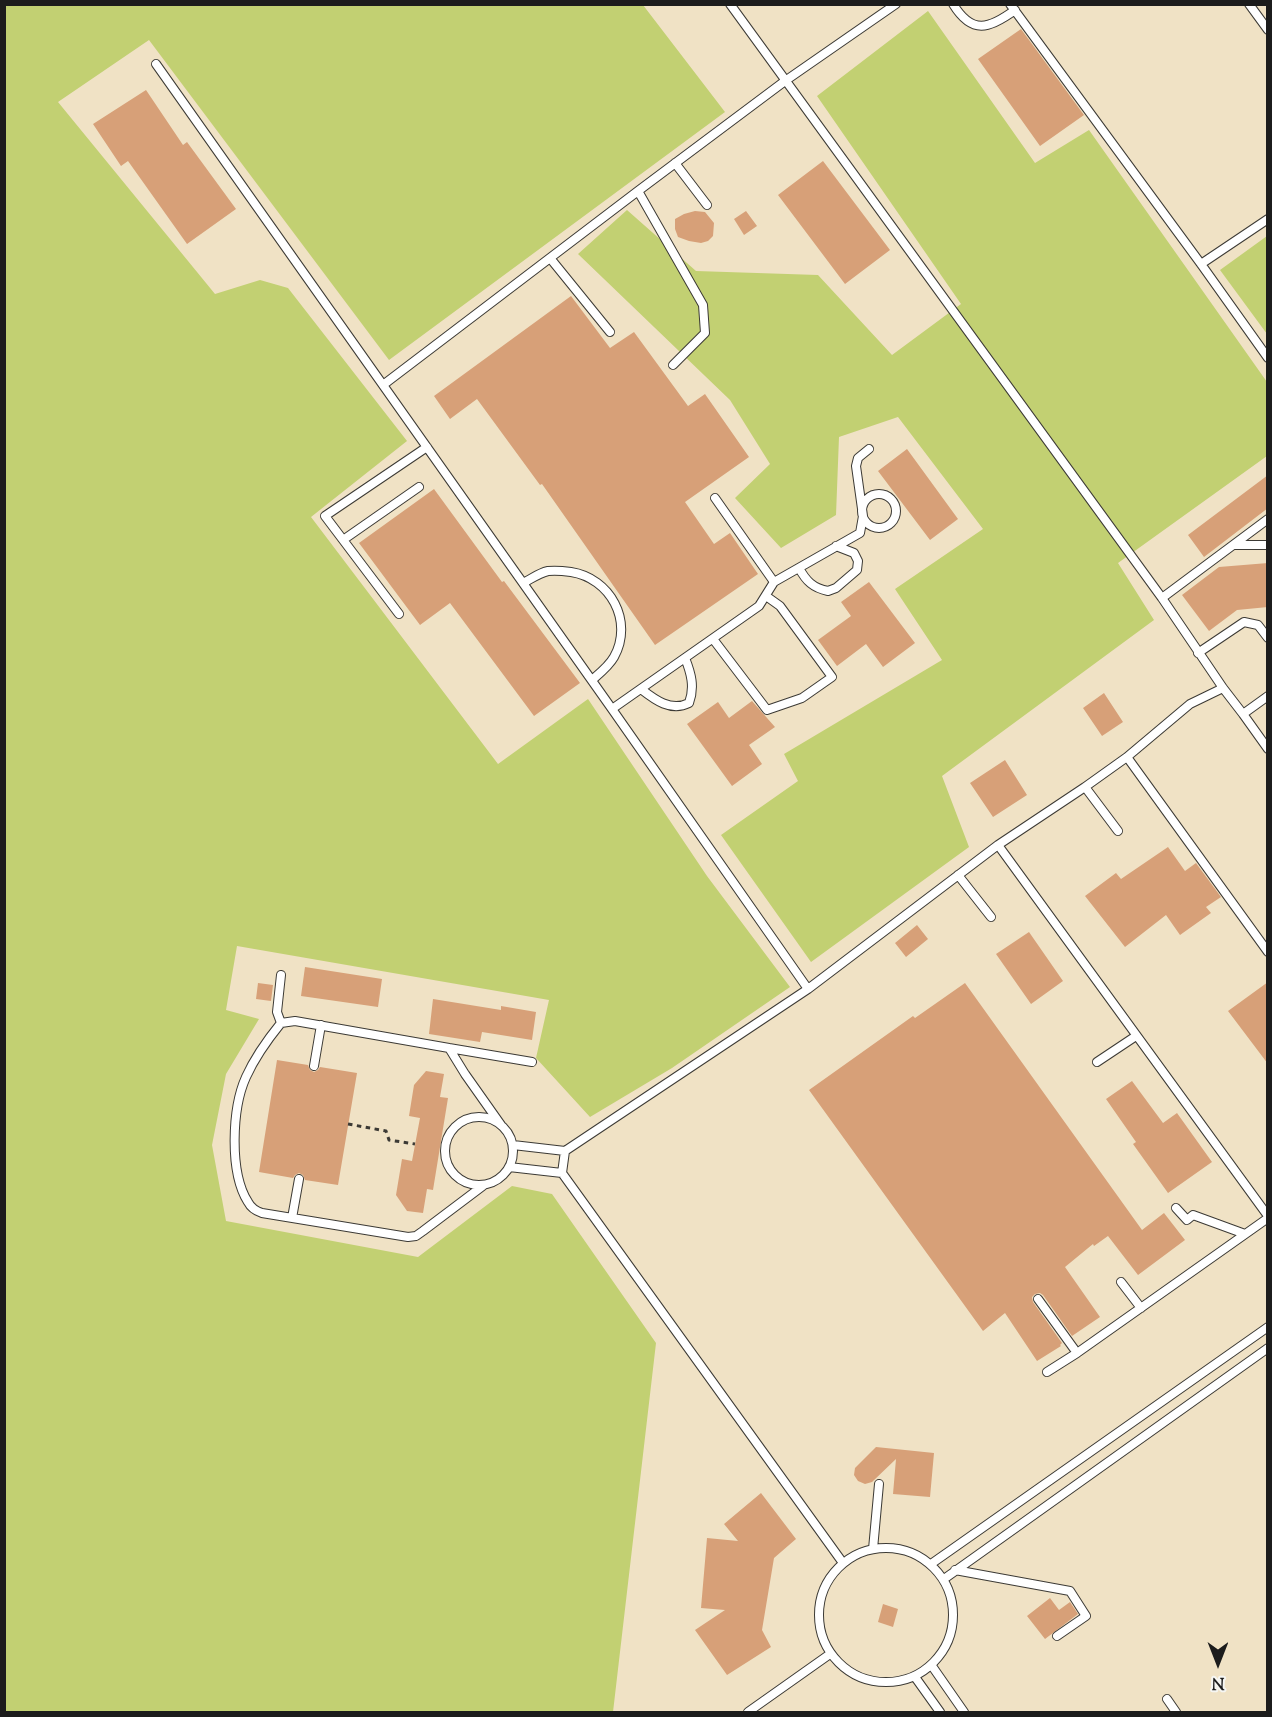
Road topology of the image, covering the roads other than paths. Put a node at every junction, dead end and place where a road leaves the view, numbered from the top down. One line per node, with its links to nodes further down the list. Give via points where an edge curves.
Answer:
1 (730, 4): 8 (lane)
2 (896, 4): 8 (lane)
3 (953, 4): 5 (lane, via 960,16 978,26 999,21)
4 (1249, 4): 6 (lane)
5 (1013, 7): 14 (lane)
6 (1268, 30)
7 (156, 64): 18 (lane)
8 (785, 81): 9 (lane); 33 (lane)
9 (675, 163): 10 (lane); 11 (lane)
10 (638, 190): 13 (lane); 17 (lane, via 703,305 705,333)
11 (707, 205)
12 (1268, 219): 14 (lane)
13 (550, 258): 15 (lane); 18 (lane)
14 (1201, 264): 16 (lane)
15 (610, 332)
16 (1268, 358)
17 (674, 365)
18 (383, 385): 19 (lane)
19 (427, 447): 25 (lane, via 325,516); 31 (lane)
20 (868, 449): 23 (lane, via 856,466)
21 (419, 487): 25 (lane)
22 (715, 498): 30 (lane)
23 (863, 516): 23 (lane, via 863,505 876,494 887,496 895,505 896,516 885,527 869,525); 28 (lane, via 860,533)
24 (1268, 519): 26 (lane)
25 (343, 540): 34 (lane)
26 (1234, 545): 27 (lane); 33 (lane)
27 (1268, 545)
28 (836, 546): 29 (lane); 29 (lane, via 854,553 858,561 857,570 836,588 828,591 811,585)
29 (799, 568): 30 (lane)
30 (774, 582): 32 (lane)
31 (523, 583): 39 (lane); 39 (lane, via 548,571 577,573 603,586 611,597 620,618 619,643 608,666)
32 (766, 596): 36 (lane, via 759,606); 36 (lane, via 780,606 832,678 802,698 767,710)
33 (1162, 598): 37 (lane)
34 (399, 614)
35 (1268, 638): 37 (lane, via 1258,625 1244,622)
36 (713, 639): 38 (lane)
37 (1198, 653): 40 (lane)
38 (686, 658): 41 (lane); 41 (lane, via 692,682 689,703 665,705)
39 (592, 680): 43 (lane)
40 (1223, 688): 44 (lane); 46 (lane, via 1190,704)
41 (641, 689): 43 (lane)
42 (1268, 696): 44 (lane)
43 (612, 709): 54 (lane)
44 (1243, 714): 45 (lane)
45 (1268, 748)
46 (1127, 757): 47 (lane); 52 (lane)
47 (1085, 787): 48 (lane); 49 (lane)
48 (1118, 831)
49 (998, 845): 50 (lane); 57 (lane)
50 (958, 875): 51 (lane); 54 (lane)
51 (991, 917)
52 (1268, 952)
53 (281, 975): 55 (lane, via 277,1012)
54 (807, 989): 64 (lane)
55 (281, 1023): 56 (lane); 71 (lane, via 246,1077 238,1100 235,1154 248,1203 262,1213)
56 (321, 1025): 58 (lane); 61 (lane)
57 (1136, 1036): 60 (lane); 70 (lane)
58 (449, 1048): 59 (lane); 62 (lane)
59 (532, 1062)
60 (1097, 1062)
61 (314, 1066)
62 (501, 1125): 63 (lane); 68 (lane, via 480,1116 469,1118 450,1131 446,1142 444,1153 453,1174 472,1185)
63 (513, 1144): 64 (lane); 65 (lane)
64 (565, 1151): 66 (lane)
65 (509, 1167): 66 (lane); 68 (lane, via 503,1176)
66 (562, 1173): 82 (lane)
67 (299, 1179): 71 (lane)
68 (484, 1185): 71 (lane, via 416,1236)
69 (1176, 1208): 72 (lane, via 1187,1220 1193,1215)
70 (1268, 1217): 72 (lane)
71 (292, 1218)
72 (1245, 1234): 75 (lane)
73 (1121, 1282): 75 (lane)
74 (1038, 1299): 78 (lane)
75 (1141, 1308): 78 (lane)
76 (1268, 1327): 83 (lane)
77 (1268, 1348): 84 (lane)
78 (1077, 1353): 79 (lane)
79 (1047, 1372)
80 (879, 1484): 81 (lane)
81 (873, 1549): 82 (lane); 83 (lane, via 894,1548)
82 (843, 1563): 87 (lane, via 825,1587 818,1616)
83 (931, 1564): 85 (lane)
84 (955, 1570): 85 (lane); 86 (lane, via 1070,1591 1086,1616)
85 (944, 1580): 88 (lane, via 955,1617 951,1637)
86 (1057, 1636)
87 (830, 1654): 89 (lane, via 846,1670 866,1680 888,1683); 91 (lane)
88 (932, 1666): 89 (lane); 93 (lane)
89 (915, 1677): 92 (lane)
90 (1167, 1699): 94 (lane)
91 (748, 1713)
92 (940, 1713)
93 (964, 1713)
94 (1176, 1713)

